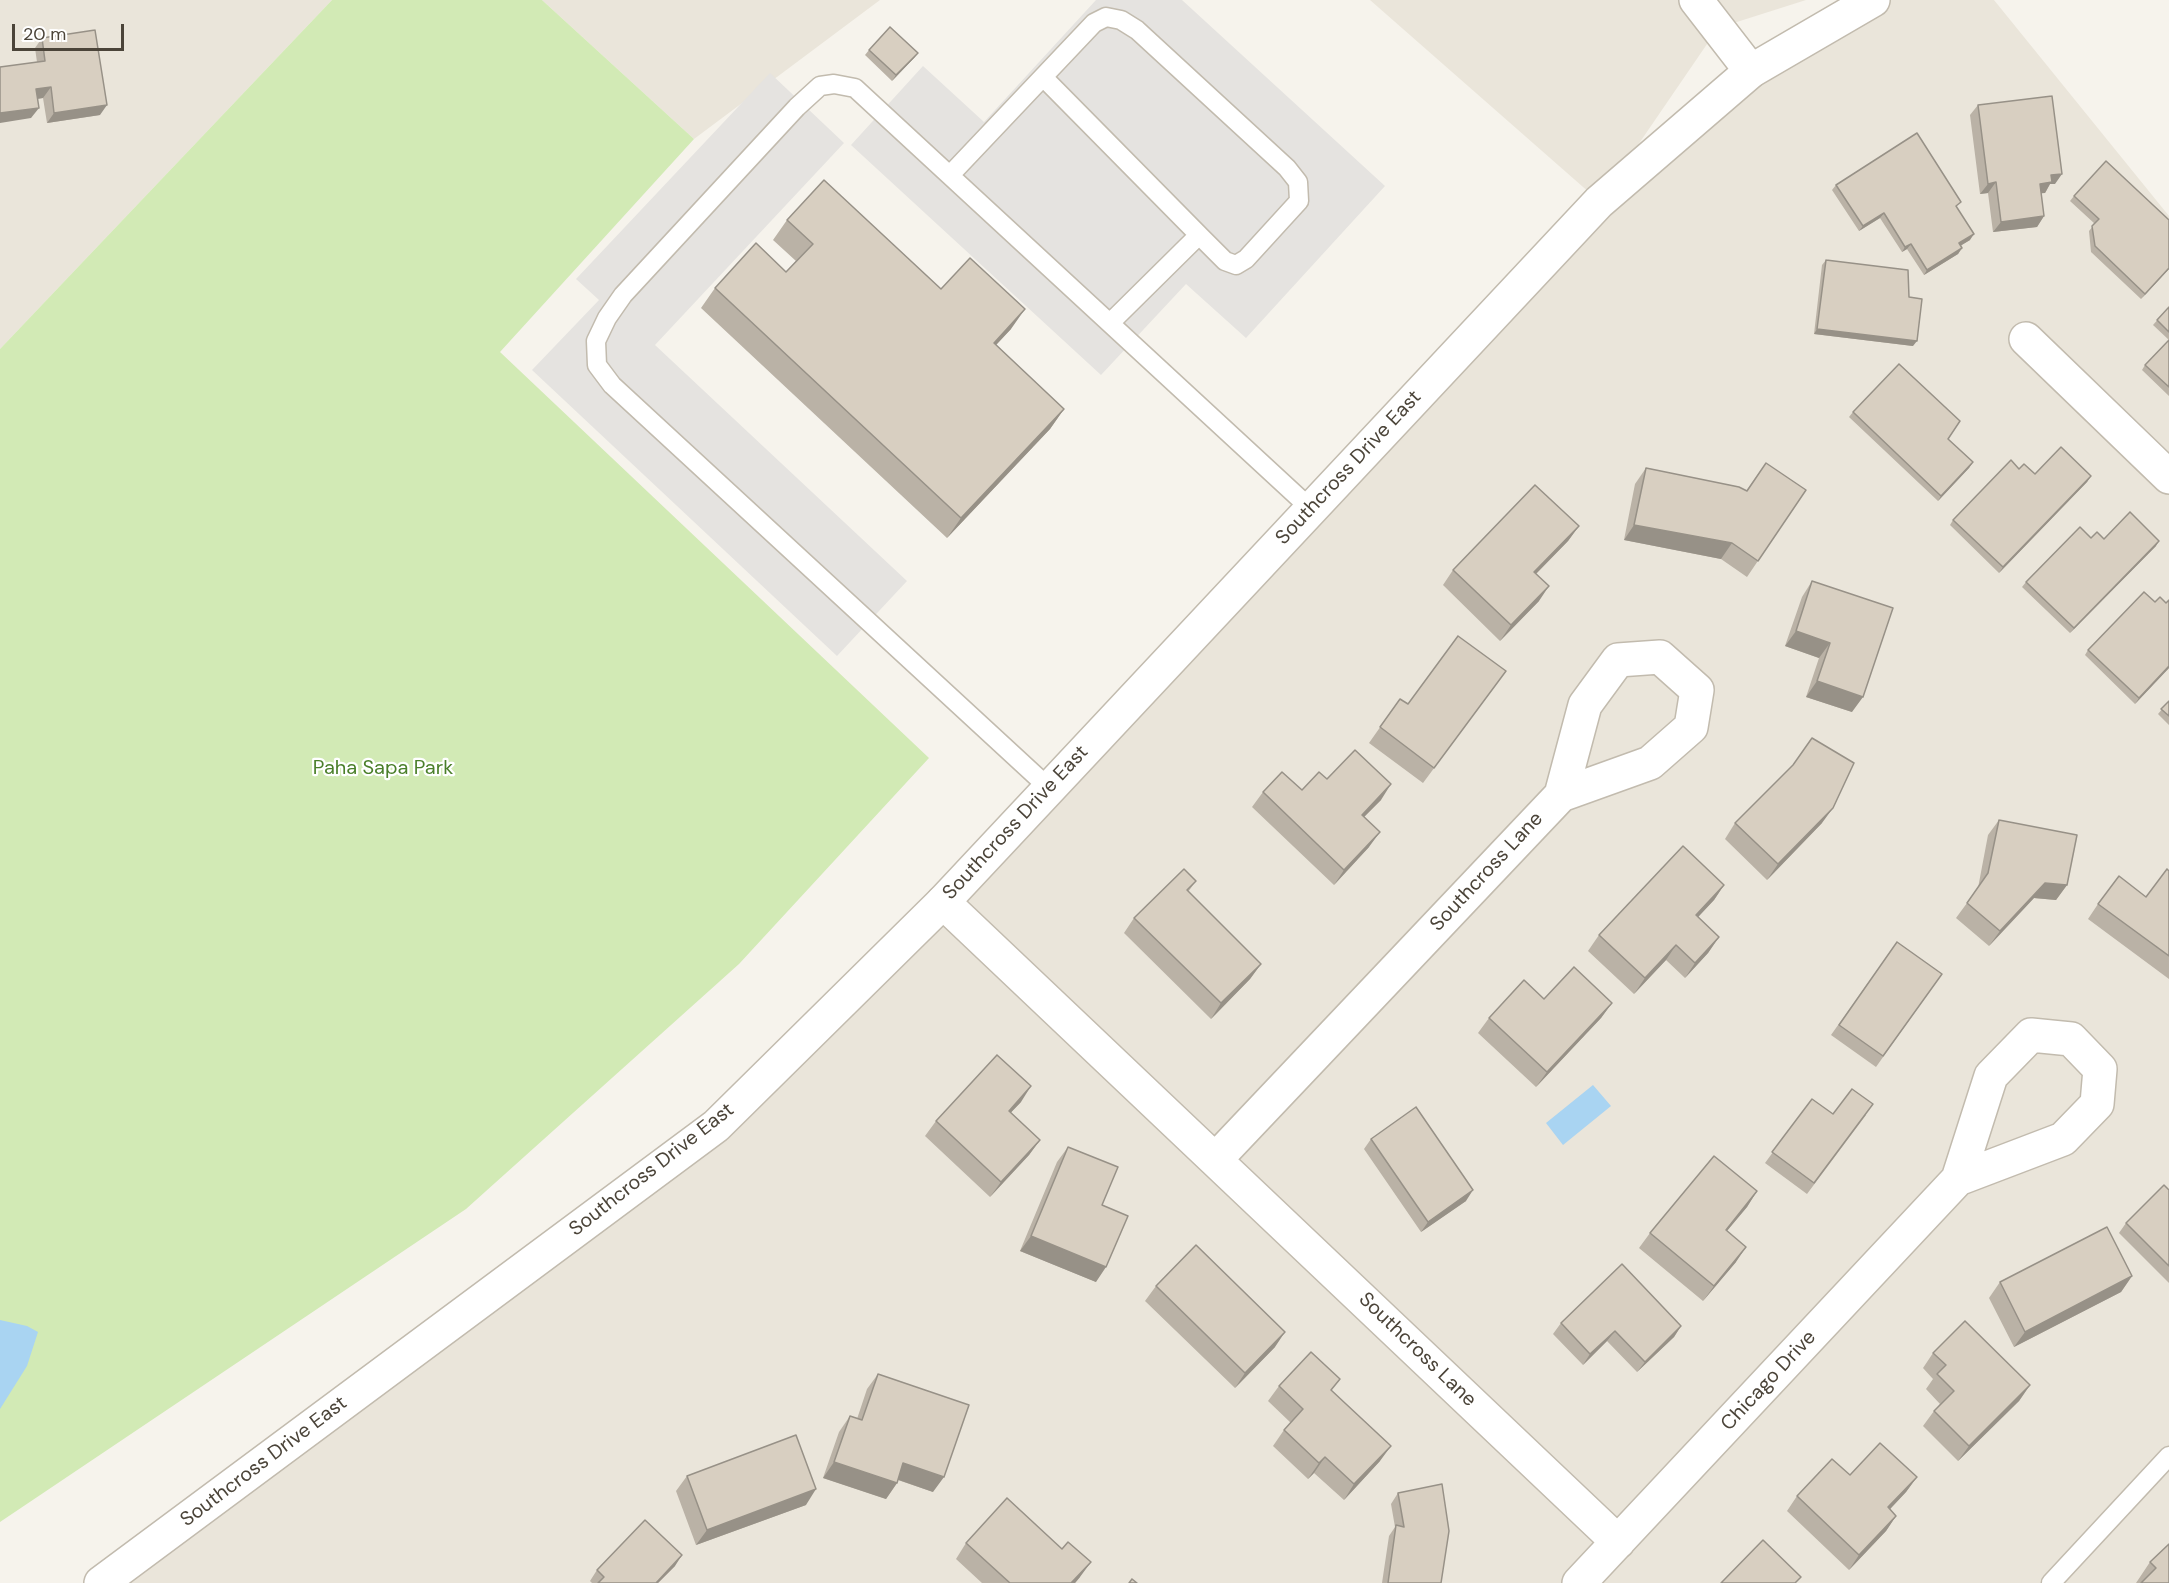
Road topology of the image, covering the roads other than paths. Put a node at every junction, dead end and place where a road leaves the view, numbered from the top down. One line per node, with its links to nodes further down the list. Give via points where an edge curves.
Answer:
1 (1696, 0): 3 (street)
2 (1873, 0): 3 (street, Southcross Drive East)
3 (1751, 70): 10 (street, Southcross Drive East, via 1599,202)
4 (1043, 77): 5 (lane); 6 (lane); 6 (lane, via 1094,23 1106,17 1121,20 1137,30 1298,182 1299,201 1291,213 1236,265 1225,261)
5 (951, 174): 7 (lane); 11 (lane, via 855,88 820,86 623,295 596,342 597,365 612,385)
6 (1198, 235): 7 (lane)
7 (1110, 323): 10 (lane)
8 (2026, 339): 9 (street)
9 (2169, 477)
10 (1311, 509): 11 (street, Southcross Drive East)
11 (1049, 788): 13 (street, Southcross Drive East)
12 (1560, 795): 12 (street, Southcross Lane, via 1585,705 1618,660 1660,657 1697,690 1691,727 1650,763); 14 (street, Southcross Lane)
13 (943, 902): 14 (street, Southcross Lane); 18 (street, Southcross Drive East, via 716,1126)
14 (1216, 1159): 17 (street, Southcross Lane)
15 (1958, 1179): 15 (street, Chicago Drive, via 1991,1076 2031,1035 2071,1039 2100,1069 2097,1104 2063,1139); 17 (street, Chicago Drive)
16 (2169, 1456): 20 (lane)
17 (1618, 1542): 19 (street, Chicago Drive)
18 (101, 1583)
19 (1579, 1583)
20 (2051, 1583)

